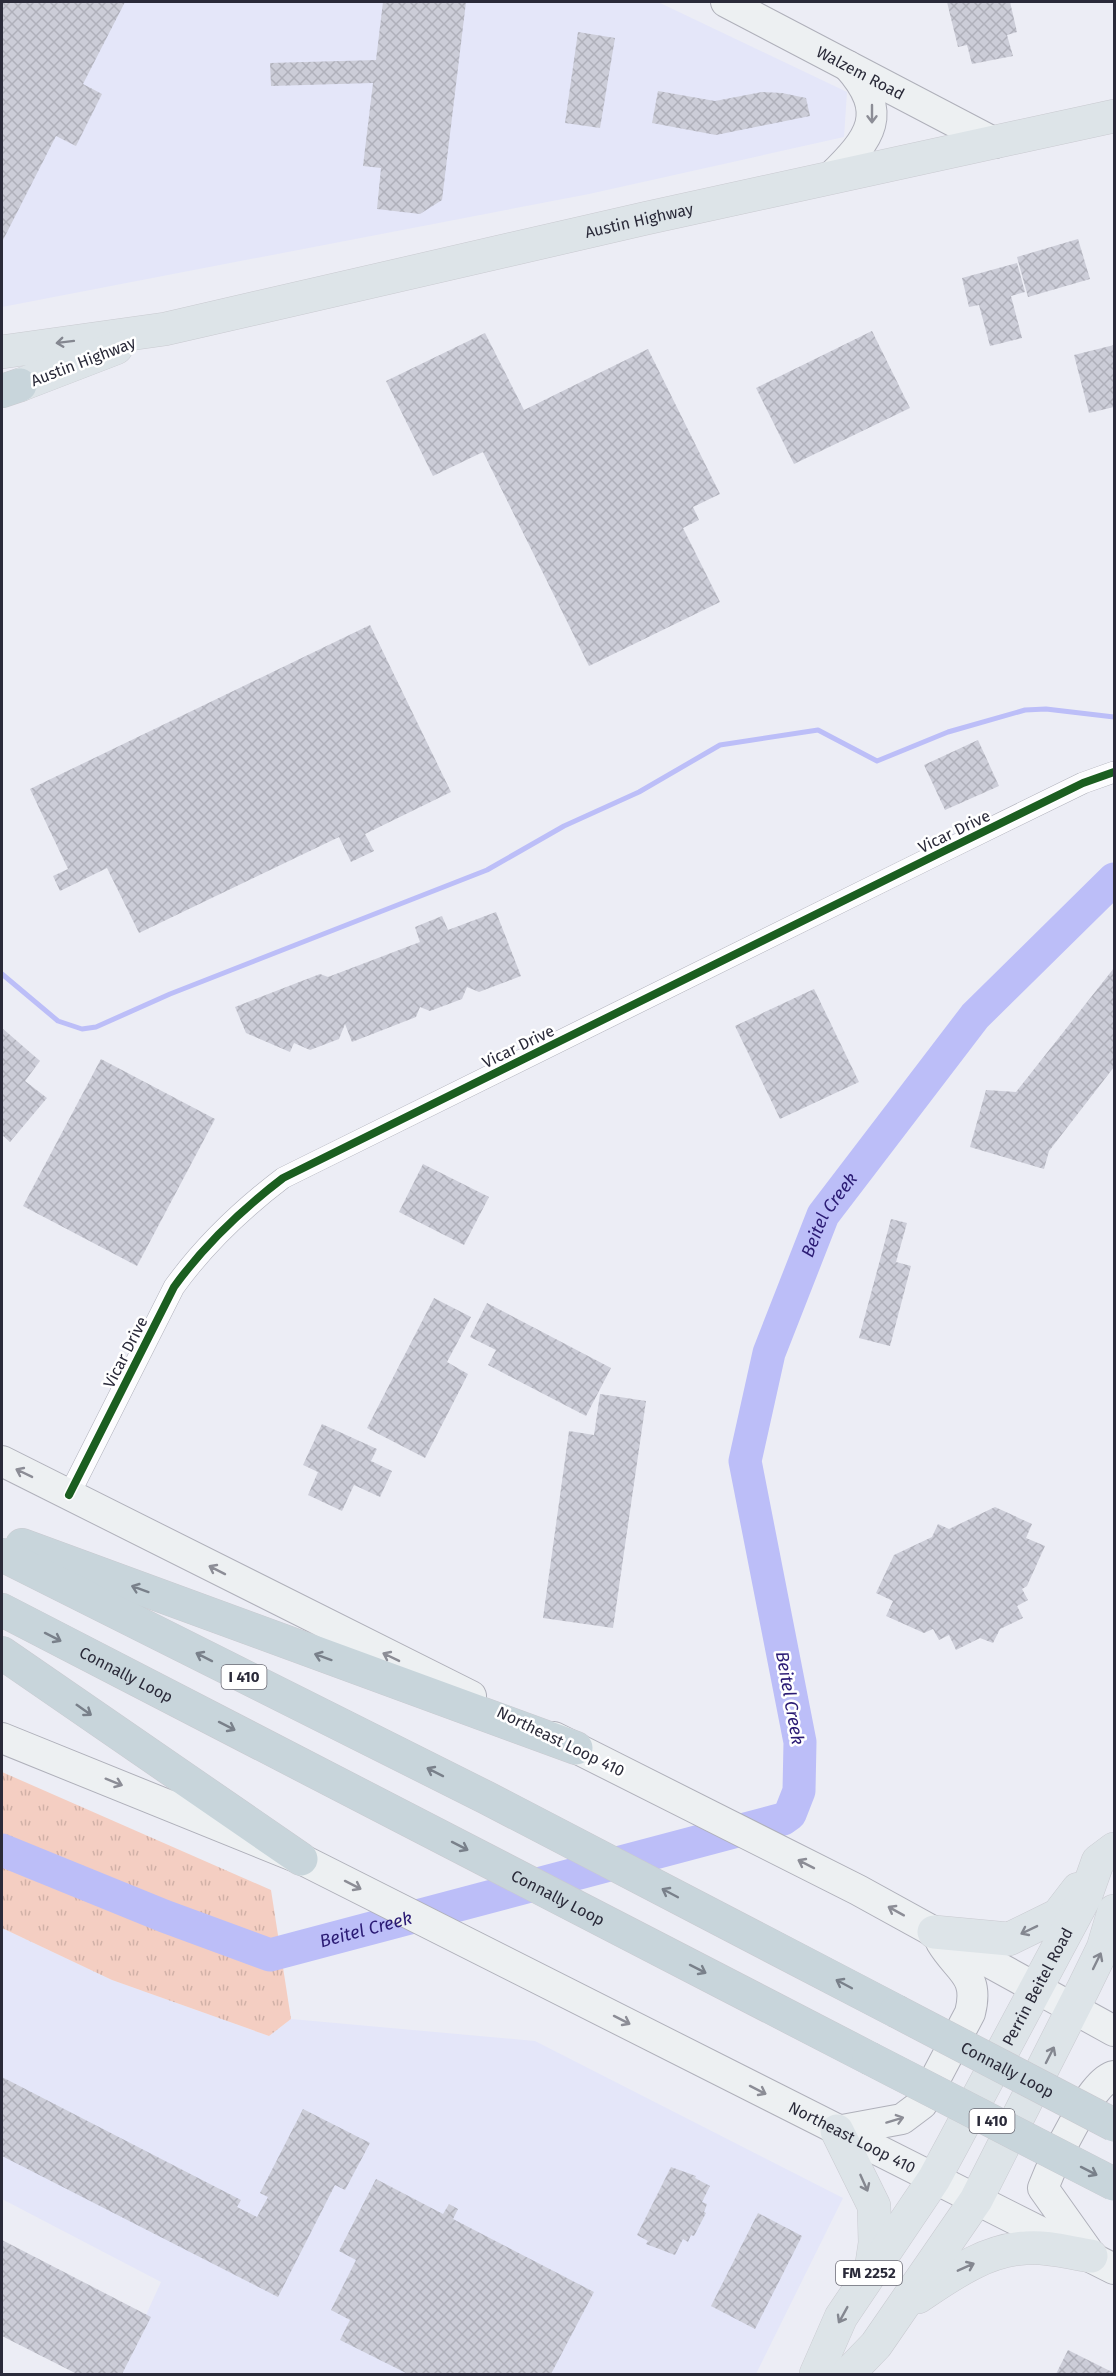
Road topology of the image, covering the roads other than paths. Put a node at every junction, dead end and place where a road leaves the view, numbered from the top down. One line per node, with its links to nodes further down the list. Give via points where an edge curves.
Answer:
1 (744, 6): 2 (main road, Walzem Road)
2 (846, 63): 4 (main road, Walzem Road); 5 (main road, one-way to 5, via 868,95 873,121 865,141)
3 (1114, 116): 4 (main road, Austin Highway)
4 (995, 143): 5 (main road, Austin Highway)
5 (831, 177): 6 (main road, Austin Highway)
6 (165, 328): 7 (main road, Austin Highway, one-way to 7); 8 (main road, Austin Highway)
7 (2, 352)
8 (8, 390)
9 (1114, 772): 11 (street, Vicar Drive, via 1083,783 284,1178 221,1230 174,1287)
10 (2, 1461): 11 (main road, Northeast Loop 410, one-way to 10)
11 (69, 1495): 17 (main road, Northeast Loop 410, one-way to 11)
12 (2, 1538): 17 (highway, one-way to 12)
13 (2, 1555): 26 (highway, Connally Loop / I 410, one-way to 13, bridge, via 488,1798)
14 (2, 1610): 29 (highway, Connally Loop / I 410, one-way to 29, bridge)
15 (2, 1653): 19 (highway, one-way to 19)
16 (2, 1738): 19 (main road, Northeast Loop 410, one-way to 19)
17 (576, 1748): 21 (main road, Northeast Loop 410, one-way to 17)
18 (1106, 1855): 21 (main road, one-way to 21, via 1058,1915 1010,1939); 22 (main road, Perrin Beitel Road)
19 (301, 1859): 27 (main road, Northeast Loop 410, one-way to 27)
20 (1114, 1911): 23 (main road, one-way to 20, via 1103,1948)
21 (934, 1932): 22 (main road, Northeast Loop 410); 27 (main road, one-way to 21, via 902,2119 922,2104 970,2013 974,1990 971,1980)
22 (1037, 1990): 23 (main road, Northeast Loop 410); 28 (main road, Perrin Beitel Road / FM 2252)
23 (1074, 2009): 24 (main road, Northeast Loop 410); 30 (main road, FM 2252, one-way to 23)
24 (1114, 2031)
25 (1114, 2076): 31 (main road, via 1091,2094 1043,2188)
26 (1114, 2125)
27 (837, 2131): 28 (main road, Northeast Loop 410); 32 (main road, one-way to 32, via 874,2206 875,2243)
28 (934, 2179): 30 (main road, Northeast Loop 410); 32 (main road, Perrin Beitel Road / FM 2252)
29 (1114, 2184)
30 (976, 2200): 31 (main road, Northeast Loop 410); 33 (main road, FM 2252)
31 (1102, 2262): 33 (main road, one-way to 31, via 958,2269 997,2253 1027,2248)
32 (870, 2272): 34 (main road, Perrin Beitel Road / FM 2252, one-way to 34, via 841,2317)
33 (900, 2310): 35 (main road, FM 2252)
34 (816, 2374)
35 (848, 2374)

